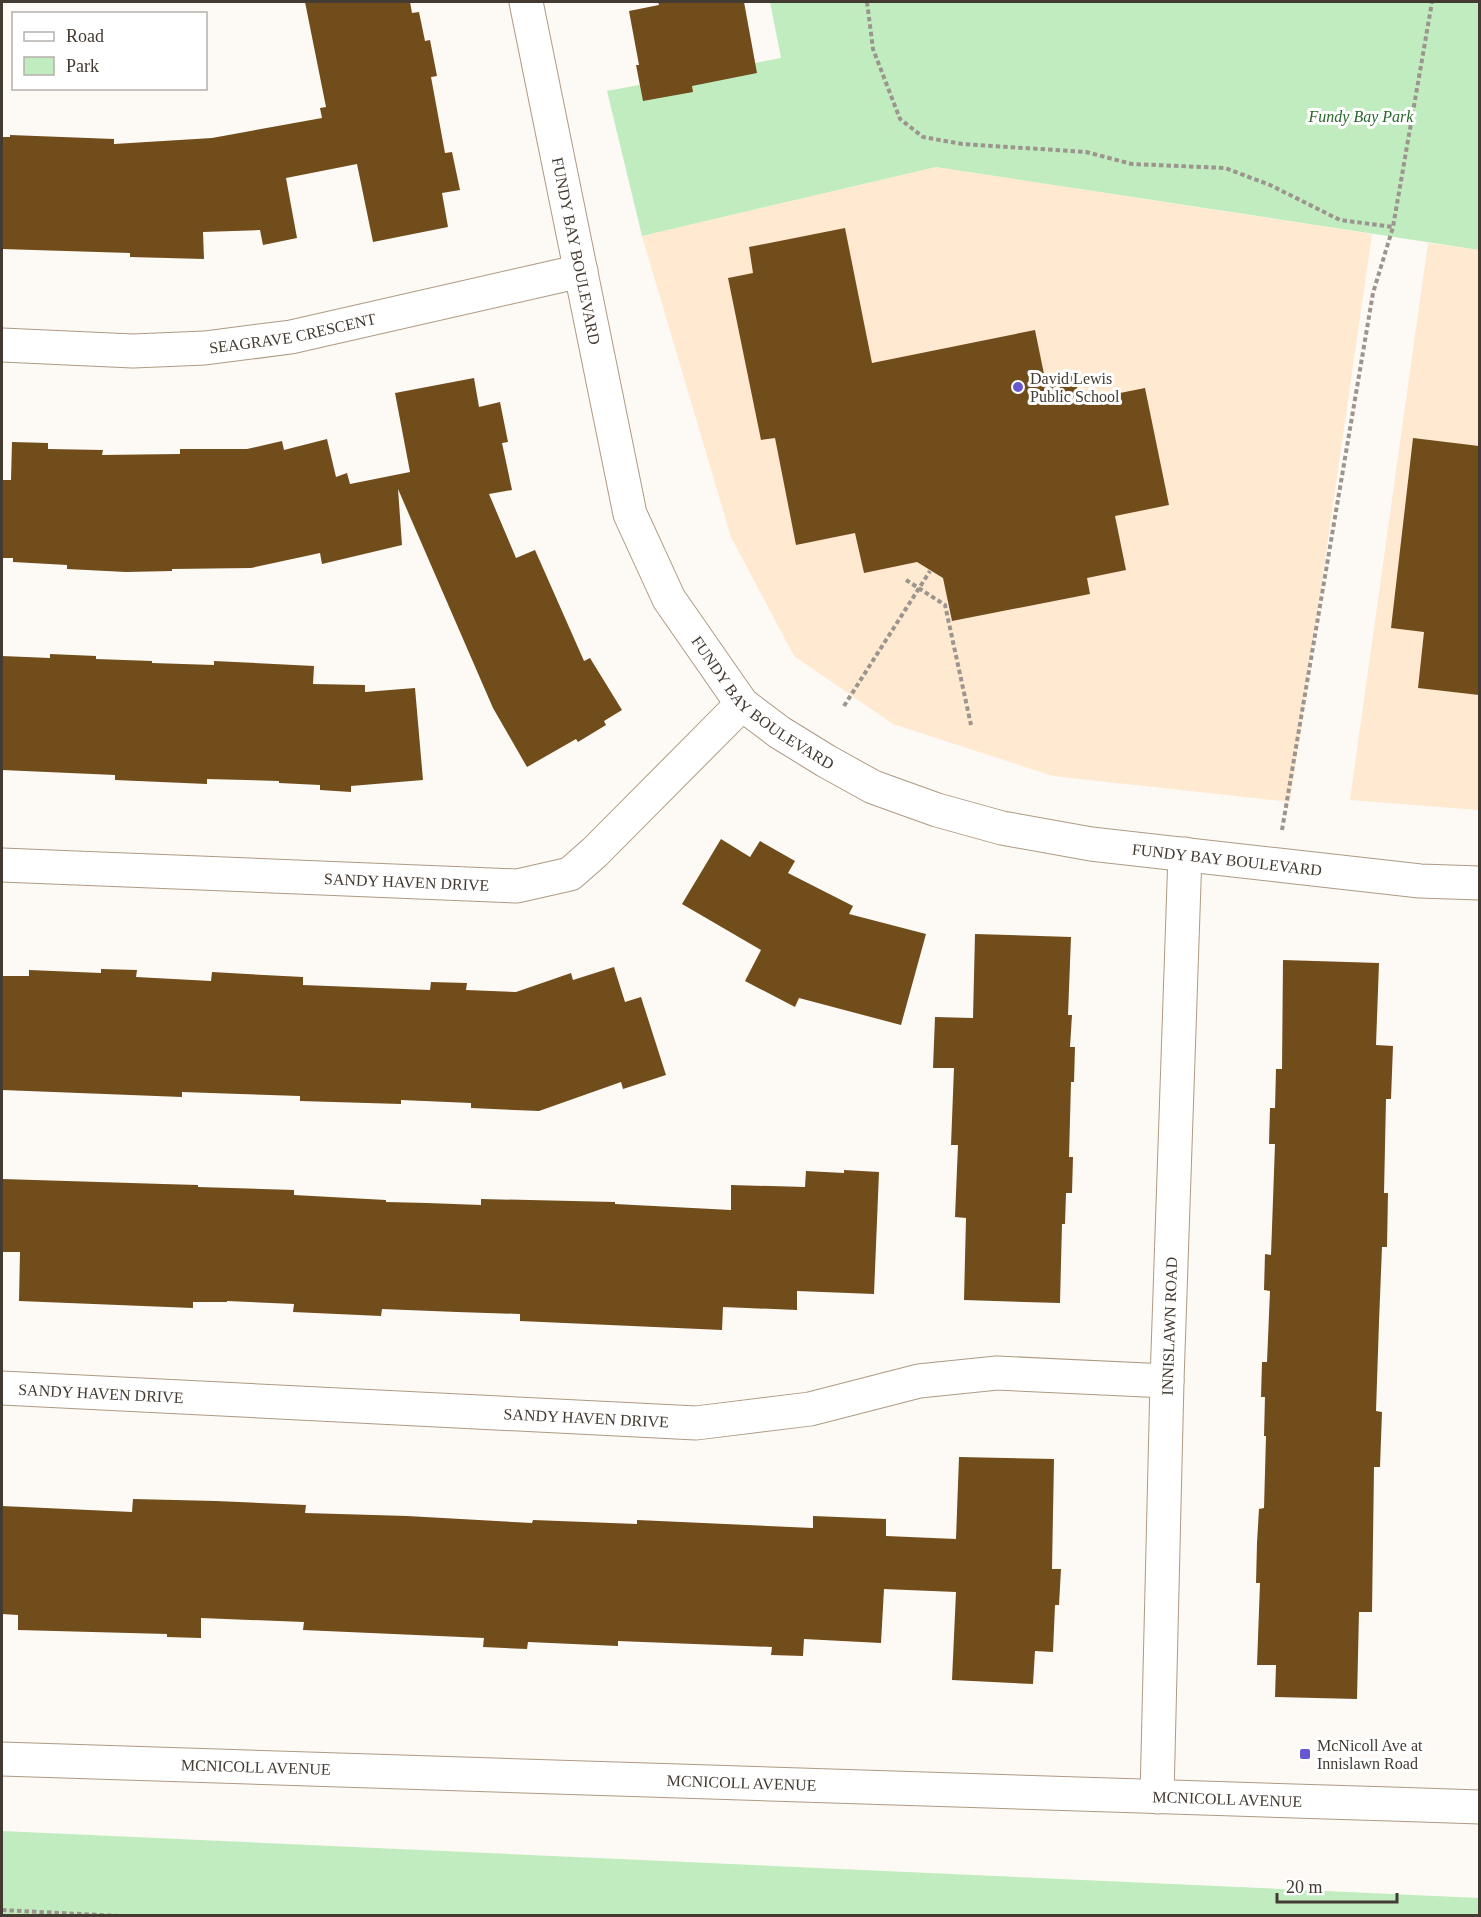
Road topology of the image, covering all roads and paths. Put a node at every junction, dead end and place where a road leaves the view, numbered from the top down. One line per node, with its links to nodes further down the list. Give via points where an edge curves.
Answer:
1 (526, 2): 5 (street, FUNDY BAY BOULEVARD)
2 (867, 2): 4 (path, via 873,49 900,119 923,137 962,144 1086,152 1132,164 1225,168 1270,185 1340,220)
3 (1432, 2): 4 (path)
4 (1393, 227): 15 (path, via 1373,293)
5 (580, 271): 6 (street, SEAGRAVE CRESCENT, via 291,337 205,348 133,351); 10 (street, FUNDY BAY BOULEVARD, via 630,514 669,599)
6 (2, 345)
7 (930, 571): 9 (path)
8 (906, 580): 9 (path)
9 (919, 589): 11 (path); 12 (path, via 945,605)
10 (742, 704): 13 (street, FUNDY BAY BOULEVARD, via 789,738 873,787 937,810 1002,828); 14 (street, SANDY HAVEN DRIVE, via 570,874 517,886)
11 (844, 706)
12 (971, 725)
13 (1185, 854): 15 (street, FUNDY BAY BOULEVARD); 17 (street, INNISLAWN ROAD)
14 (2, 865)
15 (1278, 865): 16 (street, FUNDY BAY BOULEVARD, via 1420,881)
16 (1479, 883)
17 (1167, 1381): 18 (street, SANDY HAVEN DRIVE, via 997,1373 919,1380 810,1409 696,1423); 20 (street, INNISLAWN ROAD)
18 (2, 1388)
19 (2, 1759): 20 (street, MCNICOLL AVENUE)
20 (1156, 1797): 21 (street, MCNICOLL AVENUE)
21 (1479, 1807)
22 (2, 1910): 23 (path)
23 (119, 1916)

